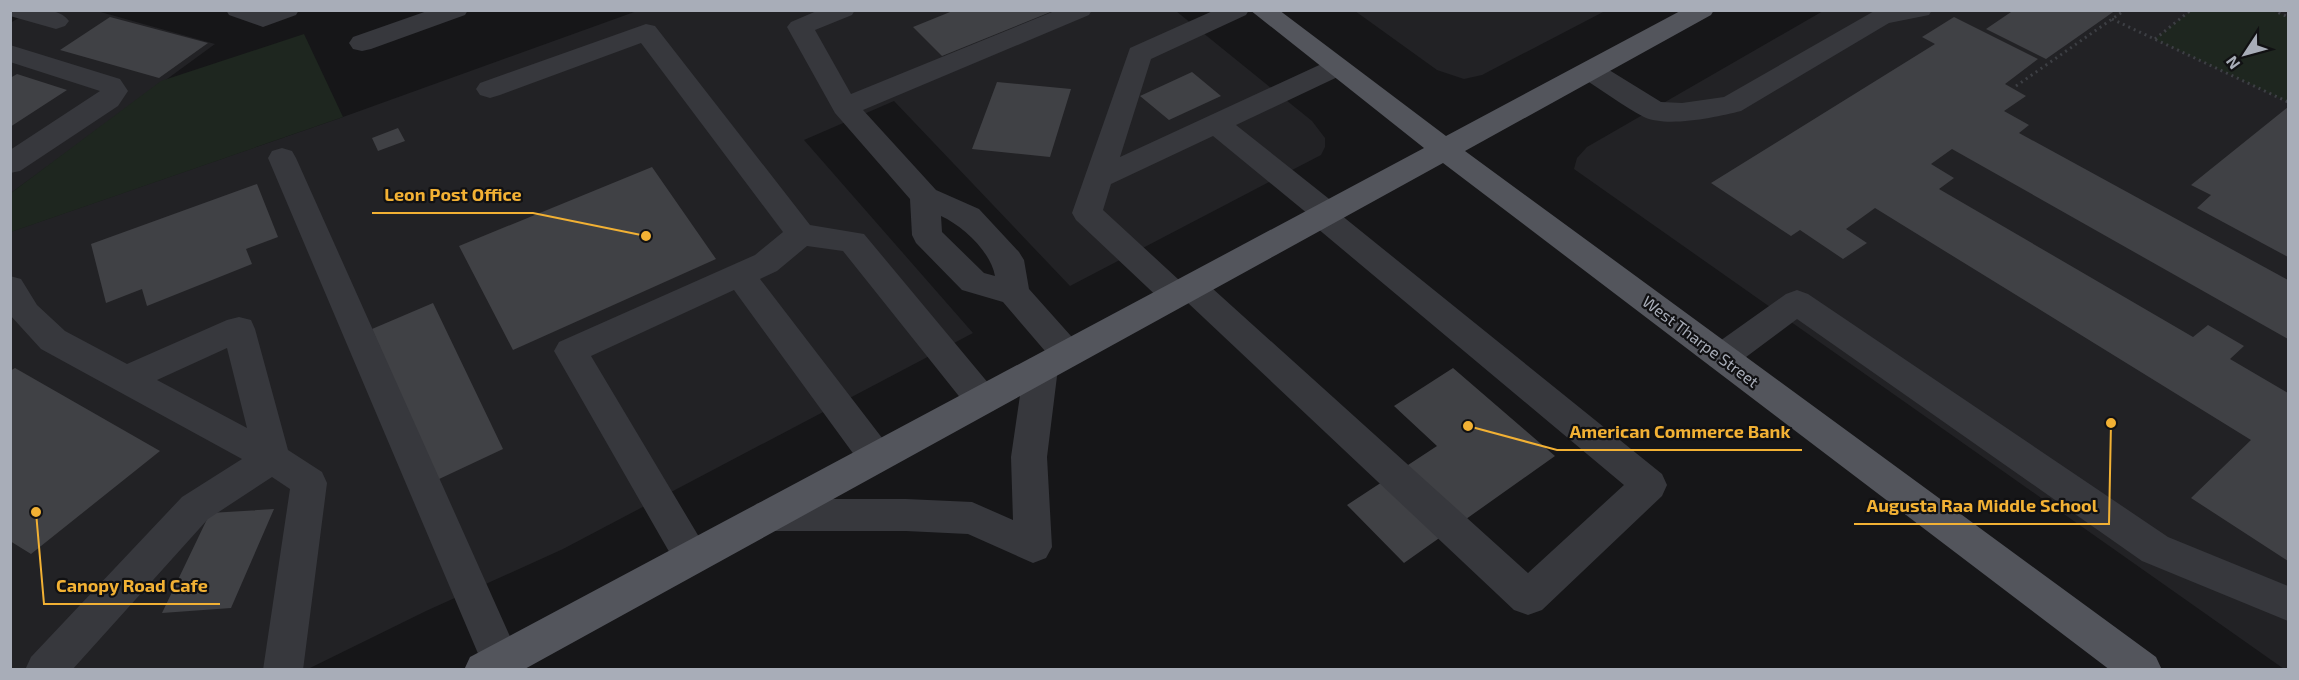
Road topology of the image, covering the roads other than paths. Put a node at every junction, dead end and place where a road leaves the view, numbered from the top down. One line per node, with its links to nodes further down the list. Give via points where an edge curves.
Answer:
1 (17, 10): 13 (lane)
2 (238, 10): 12 (lane)
3 (287, 10): 12 (lane)
4 (456, 10): 14 (lane)
5 (843, 10): 19 (lane, via 800,27)
6 (1080, 10): 19 (lane)
7 (1237, 10): 24 (lane, via 1139,54)
8 (1262, 10): 16 (main road, West Tharpe Street)
9 (1702, 10): 17 (main road)
10 (1920, 10): 11 (lane)
11 (1879, 14): 17 (lane, via 1731,105 1682,112 1655,111)
12 (269, 15)
13 (56, 21)
14 (362, 43)
15 (10, 53): 23 (lane, via 110,85 114,91 108,100)
16 (1337, 67): 20 (lane); 21 (main road, West Tharpe Street)
17 (1591, 71): 21 (main road)
18 (490, 89): 27 (lane, via 646,32)
19 (844, 107): 25 (lane)
20 (1216, 124): 24 (lane); 26 (lane)
21 (1444, 149): 26 (main road); 32 (main road, West Tharpe Street)
22 (282, 158): 41 (lane)
23 (10, 164)
24 (1099, 178): 29 (lane, via 1088,213)
25 (925, 197): 30 (lane, via 968,216 1008,261); 30 (lane, via 927,235 973,282)
26 (1324, 215): 29 (main road); 29 (lane, via 1648,485 1528,598 1280,369)
27 (801, 234): 28 (lane, via 766,263); 35 (lane, via 854,242)
28 (740, 274): 36 (lane); 39 (lane, via 571,351)
29 (1183, 291): 33 (main road)
30 (1014, 293): 33 (lane)
31 (16, 308): 34 (lane, via 53,340)
32 (1722, 357): 40 (lane, via 1797,302 2155,549); 44 (main road, West Tharpe Street)
33 (1054, 361): 35 (main road); 38 (lane, via 1029,457 1033,547 972,518)
34 (126, 379): 37 (lane); 37 (lane, via 239,328)
35 (982, 400): 36 (main road)
36 (876, 457): 38 (main road)
37 (272, 458): 42 (lane, via 195,508); 43 (lane, via 309,483)
38 (769, 515): 39 (main road)
39 (692, 557): 41 (main road)
40 (2289, 604)
41 (493, 665)
42 (45, 669)
43 (283, 669)
44 (2142, 669)

